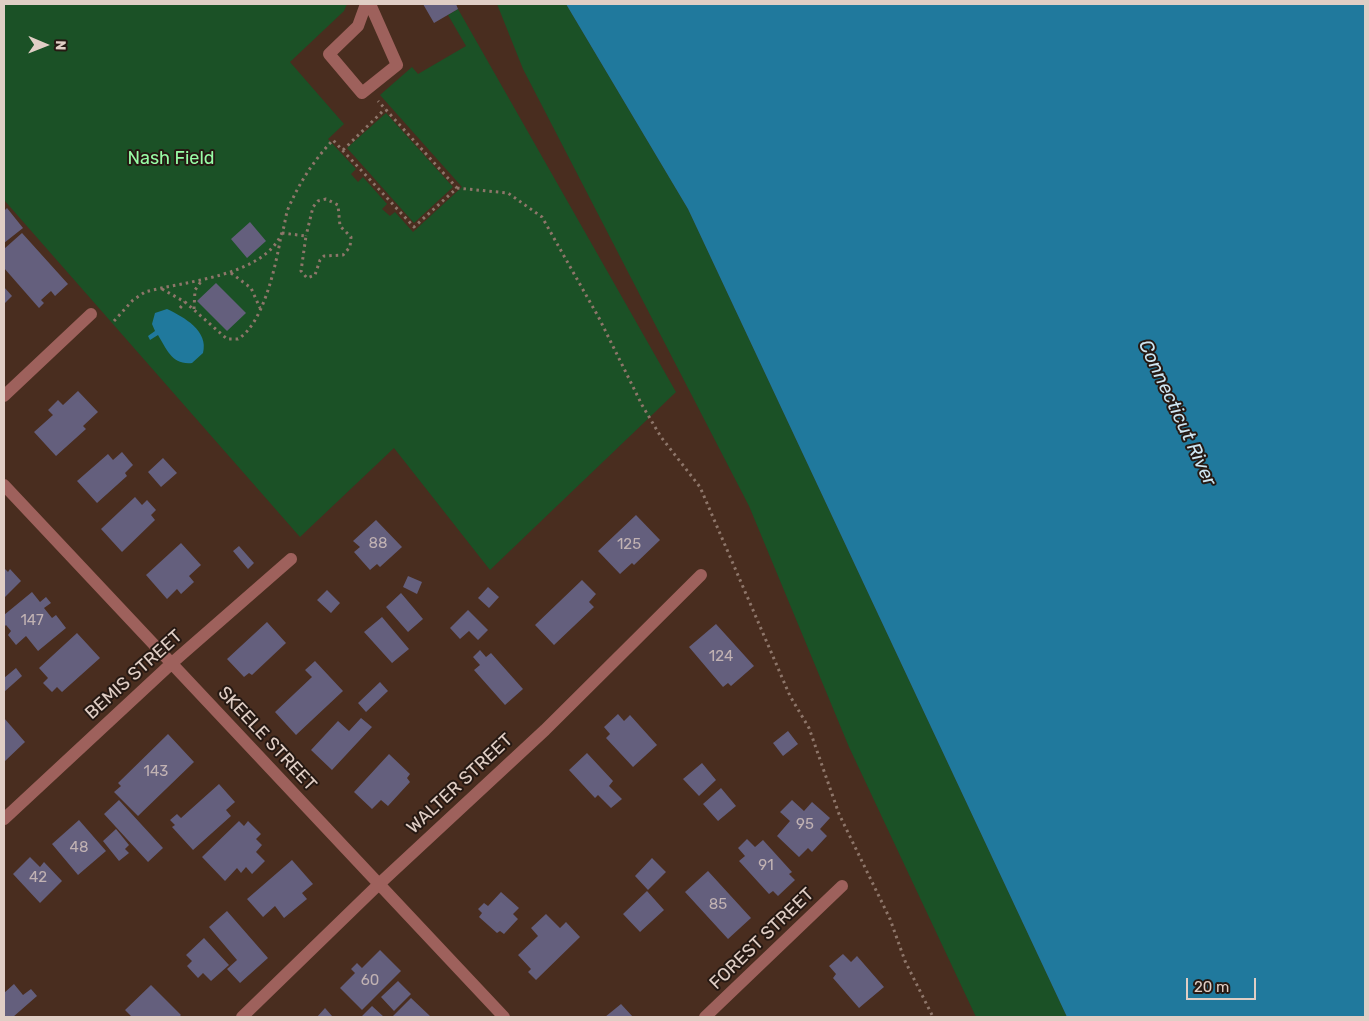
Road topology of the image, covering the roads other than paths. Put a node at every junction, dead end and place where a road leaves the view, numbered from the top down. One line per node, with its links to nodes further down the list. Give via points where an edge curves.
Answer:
1 (368, 4): 1 (street, via 358,26 329,54 362,93 397,65)
2 (92, 314): 3 (street)
3 (4, 396)
4 (4, 485): 7 (street, SKEELE STREET)
5 (291, 559): 7 (street, BEMIS STREET)
6 (701, 575): 9 (street, WALTER STREET, via 545,730)
7 (172, 662): 8 (street, BEMIS STREET); 9 (street, SKEELE STREET)
8 (4, 819)
9 (378, 885): 11 (street, WALTER STREET); 12 (street, SKEELE STREET)
10 (842, 886): 13 (street, FOREST STREET)
11 (242, 1017)
12 (504, 1017)
13 (706, 1017)

